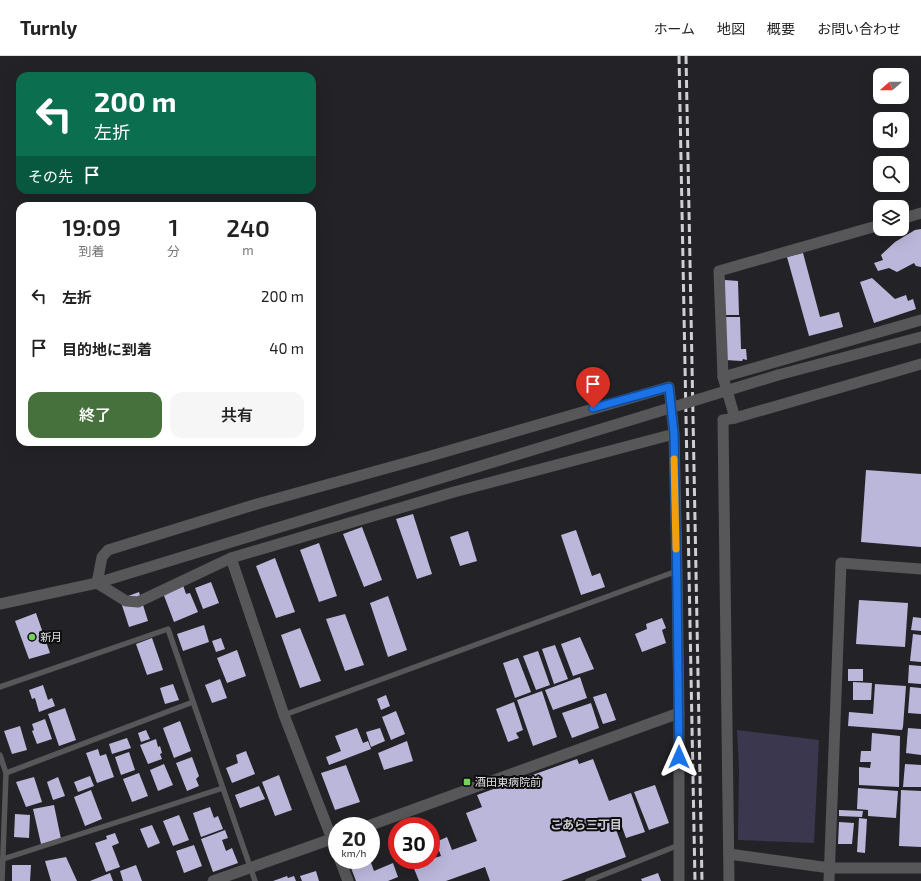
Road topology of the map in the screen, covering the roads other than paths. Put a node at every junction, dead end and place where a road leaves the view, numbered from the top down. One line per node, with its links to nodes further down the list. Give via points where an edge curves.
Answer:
1 (921, 213): 2 (street)
2 (909, 217)
3 (873, 227): 7 (street, via 719,271)
4 (921, 320): 7 (street)
5 (921, 337): 13 (street, bridge, via 778,375)
6 (921, 364): 8 (street)
7 (723, 377): 8 (street)
8 (735, 418): 26 (street, via 723,420)
9 (674, 434): 10 (street, via 454,492); 12 (street); 13 (street, via 669,387 257,504 108,550 102,557)
10 (231, 558): 13 (street, via 138,602 126,601); 18 (street)
11 (921, 569): 29 (street, via 841,564)
12 (677, 572): 17 (street); 18 (lane)
13 (96, 583): 14 (street)
14 (0, 604)
15 (0, 688): 16 (lane, via 168,629)
16 (193, 702): 20 (lane); 21 (lane)
17 (679, 712): 23 (street); 25 (street)
18 (284, 716): 22 (street)
19 (0, 755): 20 (lane)
20 (6, 773): 27 (lane)
21 (223, 788): 27 (lane); 28 (lane)
22 (328, 821)
23 (380, 822)
24 (328, 840): 28 (street)
25 (679, 845): 36 (lane); 37 (street)
26 (729, 854): 29 (street); 38 (street)
27 (3, 859): 32 (lane)
28 (251, 868): 33 (street); 34 (lane)
29 (830, 868): 30 (street); 39 (street)
30 (921, 868)
31 (343, 869): 35 (street)
32 (2, 881)
33 (213, 881)
34 (255, 881)
35 (348, 881)
36 (588, 881)
37 (679, 881)
38 (729, 881)
39 (829, 881)

